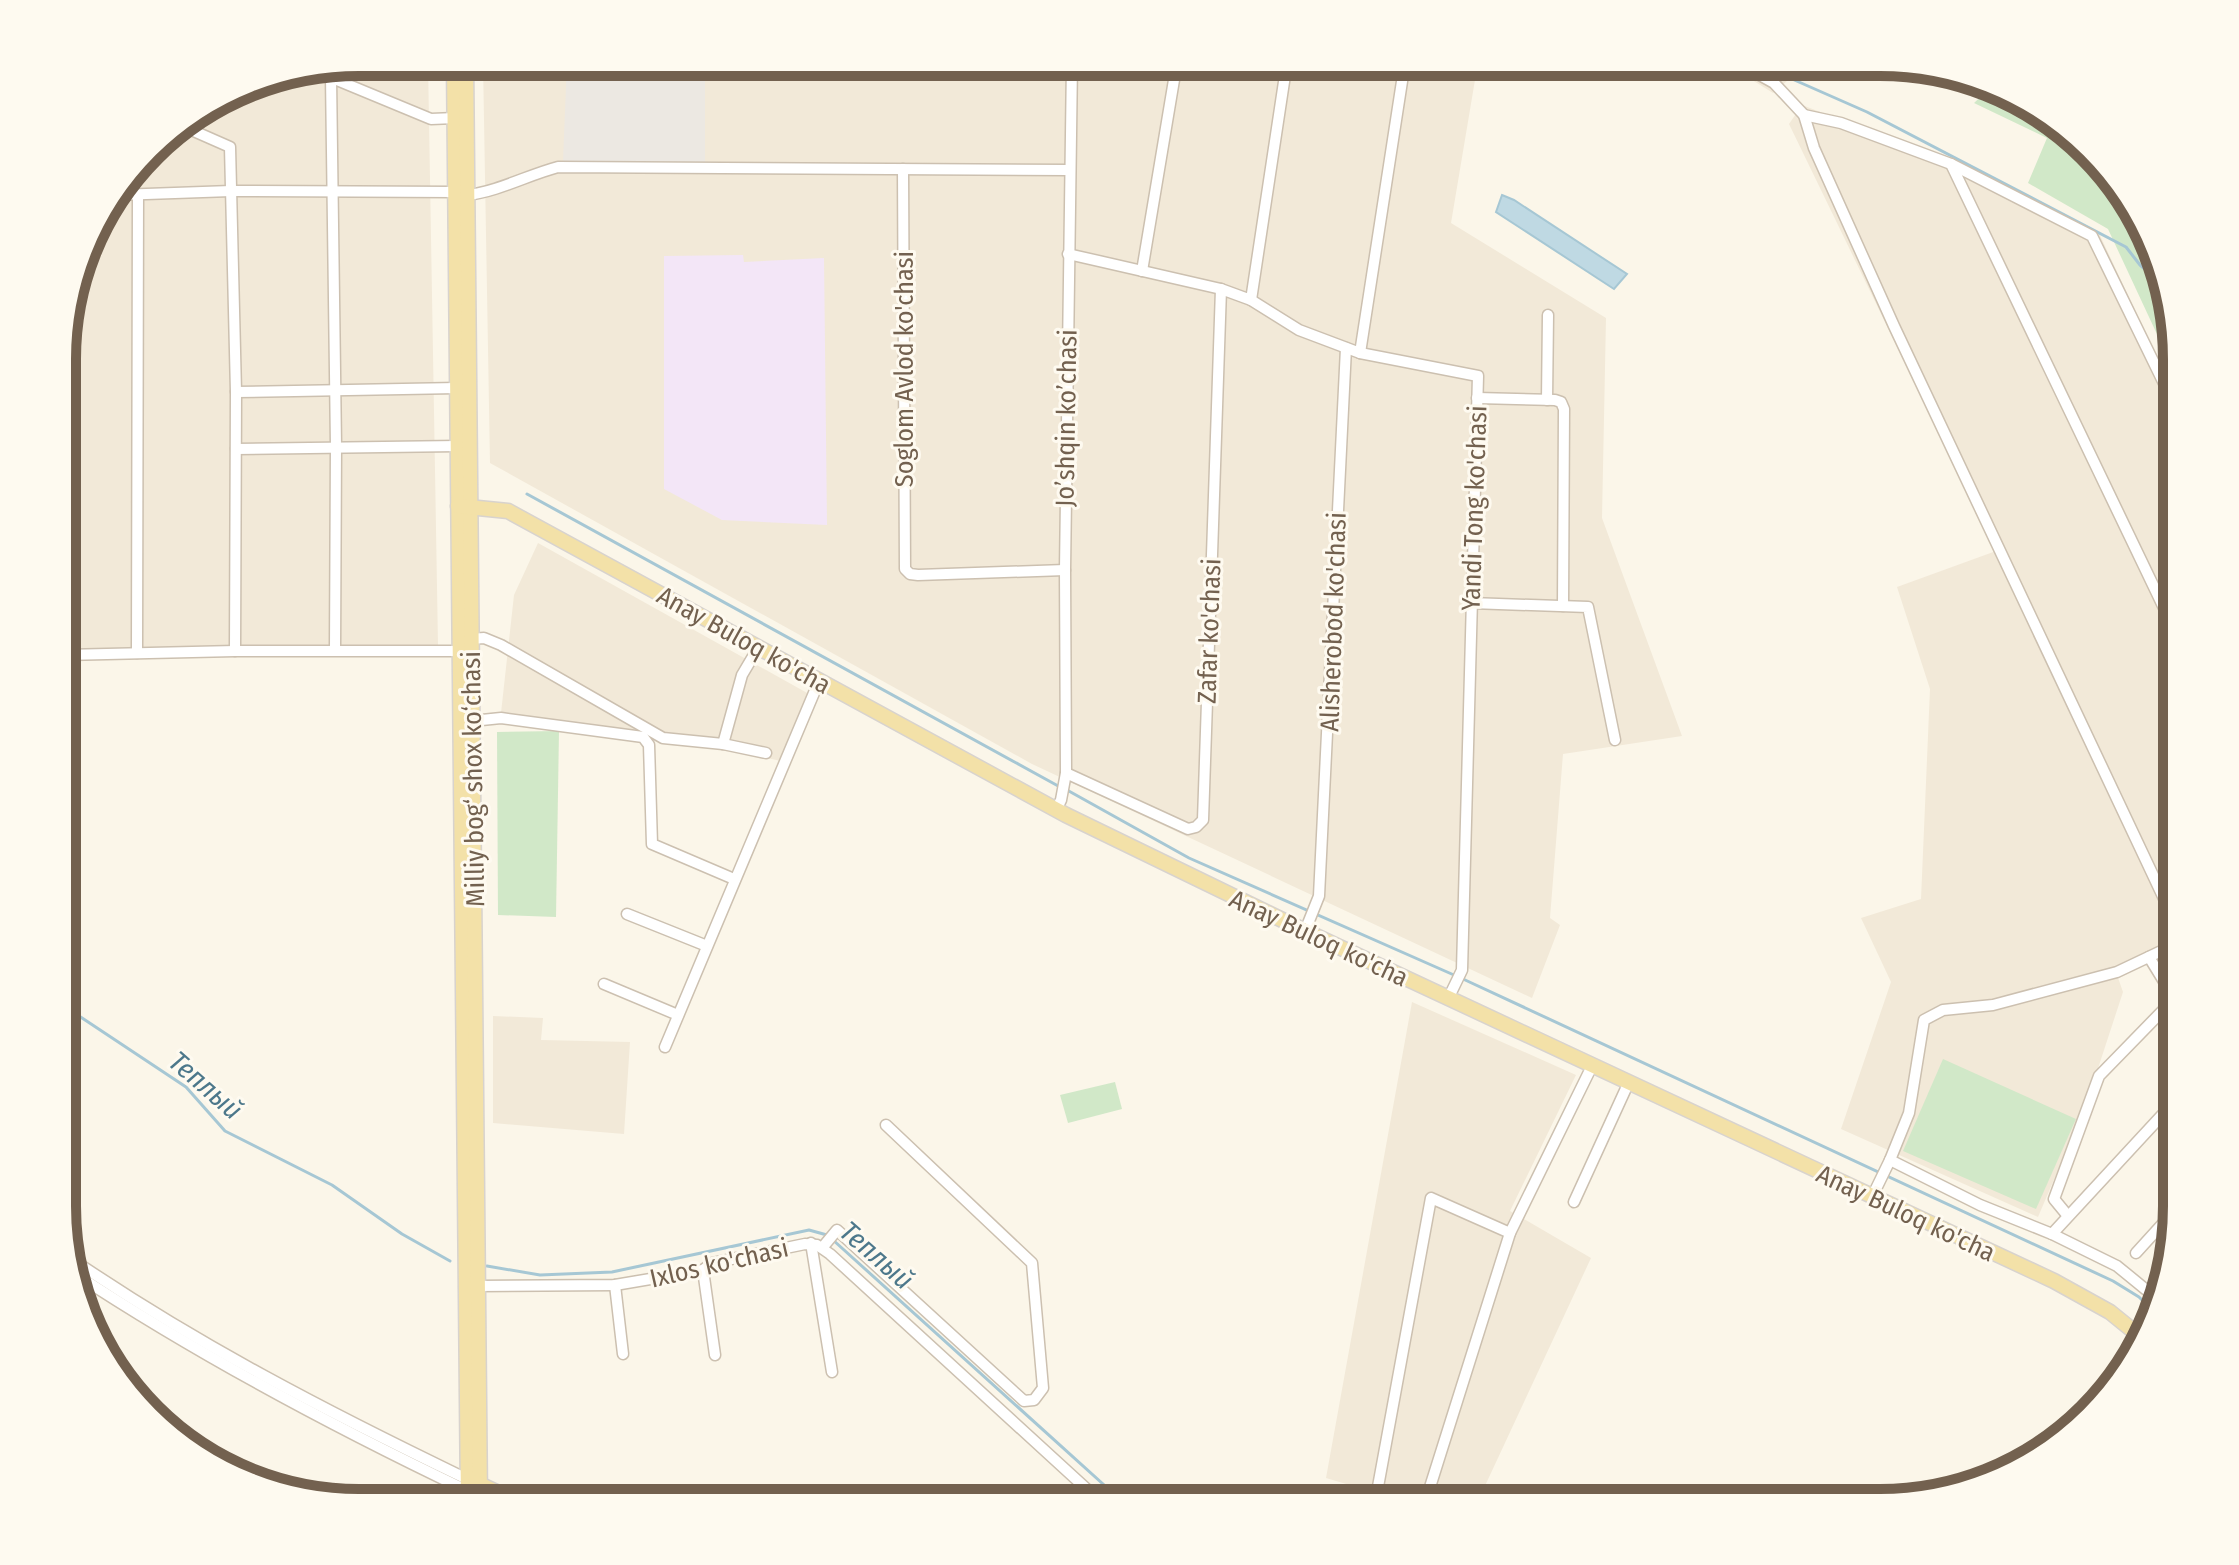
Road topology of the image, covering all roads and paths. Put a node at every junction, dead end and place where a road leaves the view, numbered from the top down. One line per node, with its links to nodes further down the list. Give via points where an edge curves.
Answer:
1 (454, 76): 11 (main road, Milliy bog‘ shox ko‘chasi)
2 (466, 76): 18 (main road, Milliy bog‘ shox ko‘chasi)
3 (1072, 76): 15 (street, Joʼshqin koʼchasi)
4 (331, 77): 17 (street)
5 (332, 77): 11 (street, via 431,119)
6 (1175, 77): 22 (street)
7 (1285, 77): 24 (street)
8 (1403, 77): 27 (street)
9 (1763, 77): 10 (street)
10 (1804, 115): 13 (street, via 1841,123); 58 (street, via 1894,326)
11 (455, 118): 18 (main road, Milliy bog‘ shox ko‘chasi)
12 (192, 130): 16 (street, via 230,147)
13 (1951, 164): 28 (street, via 2092,236); 40 (street)
14 (903, 169): 15 (street); 18 (street, via 558,167 490,191); 38 (street, Soglom Avlod ko'chasi, via 905,569 918,575)
15 (1069, 170): 21 (street, Joʼshqin koʼchasi)
16 (231, 191): 17 (street); 20 (street); 31 (street)
17 (333, 193): 18 (street); 30 (street)
18 (462, 193): 29 (main road, Milliy bog‘ shox ko‘chasi); 37 (main road, Milliy bog‘ shox ko‘chasi)
19 (129, 195): 20 (street)
20 (138, 195): 47 (street)
21 (1068, 254): 22 (street, Yandi Tong ko'chasi); 38 (street, Joʼshqin koʼchasi)
22 (1142, 271): 23 (street, Yandi Tong ko'chasi)
23 (1221, 289): 24 (street, Yandi Tong ko'chasi); 54 (street, Zafar ko'chasi, via 1203,820 1188,829)
24 (1251, 300): 26 (street, Yandi Tong ko'chasi, via 1299,330)
25 (1548, 315): 33 (street)
26 (1346, 348): 27 (street, Yandi Tong ko'chasi); 60 (street, Alisherobod ko'chasi, via 1319,896)
27 (1360, 353): 32 (street, Yandi Tong ko'chasi, via 1478,376)
28 (2162, 379)
29 (457, 388): 30 (street); 35 (main road, Milliy bog‘ shox ko‘chasi)
30 (334, 391): 31 (street); 34 (street)
31 (236, 392): 36 (street)
32 (1477, 398): 33 (street); 39 (street, Yandi Tong ko'chasi)
33 (1547, 400): 41 (street, via 1561,402 1564,409)
34 (336, 446): 35 (street); 36 (street); 44 (street)
35 (458, 446): 37 (main road, Milliy bog‘ shox ko‘chasi)
36 (236, 449): 45 (street)
37 (464, 506): 42 (main road, Milliy bog‘ shox ko‘chasi); 43 (main road, Anay Buloq ko'cha, via 508,511); 46 (main road, Milliy bog‘ shox ko‘chasi)
38 (1065, 570): 54 (street, Joʼshqin koʼchasi)
39 (1471, 603): 41 (street); 66 (street, Yandi Tong ko'chasi, via 1461,974)
40 (2162, 604)
41 (1563, 606): 51 (street, via 1588,607)
42 (471, 639): 50 (main road, Milliy bog‘ shox ko‘chasi); 52 (street, via 501,645 663,738)
43 (758, 648): 49 (main road, Anay Buloq ko'cha); 52 (street, via 742,675)
44 (335, 650): 45 (street); 46 (street)
45 (235, 651): 47 (street)
46 (459, 651): 56 (main road, Milliy bog‘ shox ko‘chasi)
47 (137, 653): 48 (street)
48 (76, 655)
49 (819, 681): 55 (main road, Anay Buloq ko'cha); 57 (street)
50 (472, 721): 56 (main road, Milliy bog‘ shox ko‘chasi); 57 (street, via 501,718 643,737 649,745 652,844)
51 (1615, 740)
52 (723, 744): 53 (street)
53 (766, 753)
54 (1066, 773): 55 (street, Joʼshqin koʼchasi)
55 (1059, 805): 60 (main road, Anay Buloq ko'cha)
56 (467, 850): 88 (main road, Milliy bog‘ shox ko‘chasi); 96 (main road, Milliy bog‘ shox ko‘chasi)
57 (734, 879): 61 (street)
58 (2163, 896)
59 (627, 914): 61 (street)
60 (1307, 927): 66 (main road, Anay Buloq ko'cha)
61 (707, 946): 68 (street)
62 (2163, 950): 63 (street)
63 (2149, 957): 64 (street); 74 (street, via 2056,990 1943,1010 1924,1020 1909,1113)
64 (2163, 979)
65 (604, 984): 68 (street)
66 (1451, 994): 70 (main road, Anay Buloq ko'cha)
67 (2163, 1013): 77 (street, via 2099,1076 2054,1199)
68 (678, 1015): 69 (street)
69 (665, 1047)
70 (1592, 1066): 71 (main road, Anay Buloq ko'cha); 79 (street)
71 (1628, 1084): 75 (main road, Anay Buloq ko'cha); 76 (street)
72 (2163, 1114): 77 (street)
73 (886, 1125): 81 (street, via 1032,1263 1043,1388 1034,1400 1024,1401)
74 (1887, 1166): 75 (street); 80 (street)
75 (1875, 1190): 90 (main road, Anay Buloq ko'cha, via 2090,1299)
76 (1574, 1202)
77 (2068, 1216): 80 (street)
78 (2162, 1224): 83 (street)
79 (1510, 1233): 99 (street, via 1431,1198); 100 (street)
80 (2052, 1234): 89 (street, via 2117,1266)
81 (830, 1239): 82 (street, Ixlos ko'chasi); 98 (street, Ixlos ko'chasi)
82 (811, 1243): 85 (street, Ixlos ko'chasi, via 712,1263); 93 (street)
83 (2136, 1253)
84 (82, 1265): 95 (street, via 233,1359)
85 (703, 1270): 87 (street, Ixlos ko'chasi); 92 (street)
86 (86, 1281): 94 (street, via 249,1380)
87 (615, 1285): 88 (street, Ixlos ko'chasi); 91 (street)
88 (477, 1286): 97 (main road, Milliy bog‘ shox ko‘chasi)
89 (2149, 1292)
90 (2134, 1332)
91 (623, 1354)
92 (715, 1355)
93 (832, 1372)
94 (464, 1488)
95 (466, 1488)
96 (476, 1488)
97 (476, 1488)
98 (1087, 1488)
99 (1378, 1489)
100 (1429, 1489)

